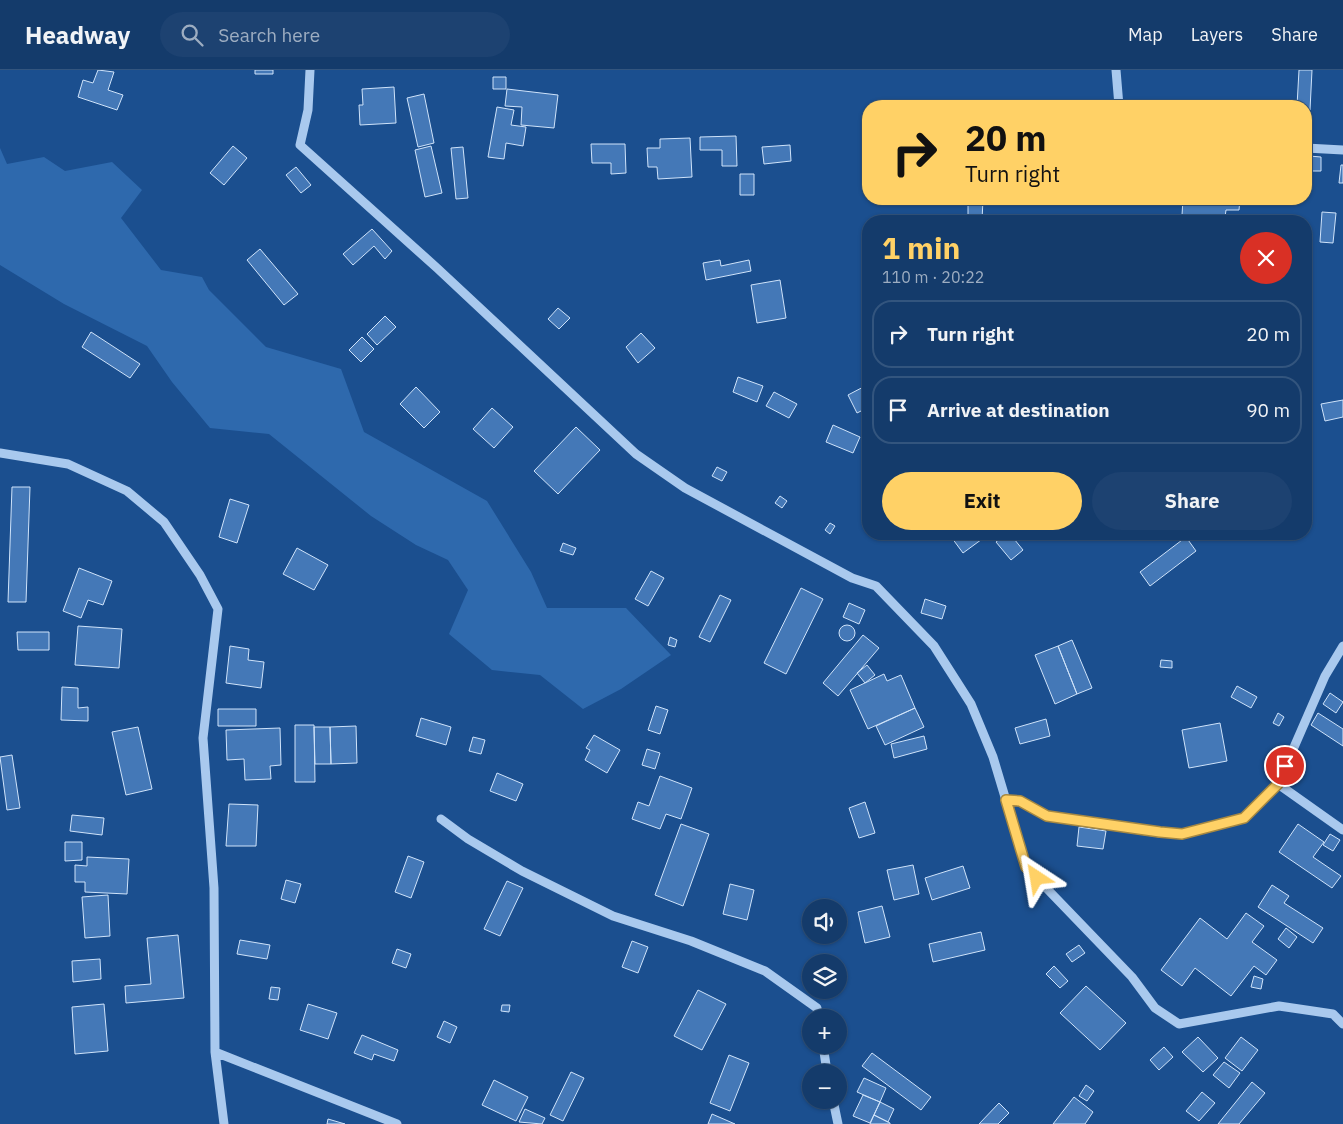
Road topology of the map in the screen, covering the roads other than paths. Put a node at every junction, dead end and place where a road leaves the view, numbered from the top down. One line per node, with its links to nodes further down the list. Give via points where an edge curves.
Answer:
1 (310, 70): 9 (street, via 308,110 300,145 438,268 636,454 685,488 852,578 876,586 934,646 971,704 993,757)
2 (1116, 70): 3 (street)
3 (1118, 100)
4 (1312, 148): 5 (street)
5 (1343, 150)
6 (0, 452): 14 (street, via 68,464 128,491 164,522 200,575 218,609 203,738 214,888)
7 (1343, 646): 8 (street, via 1325,676)
8 (1278, 784): 9 (street, via 1244,818 1182,834 1047,816 1020,801); 11 (street)
9 (1006, 800): 13 (street, via 1026,867 1132,977 1156,1008 1179,1024 1279,1006 1332,1014)
10 (441, 819): 12 (street, via 522,871 613,916 691,941 766,971)
11 (1343, 830)
12 (817, 1009)
13 (1343, 1024)
14 (214, 1052): 16 (street); 17 (street)
15 (835, 1109): 18 (street)
16 (224, 1124)
17 (397, 1124)
18 (838, 1124)

